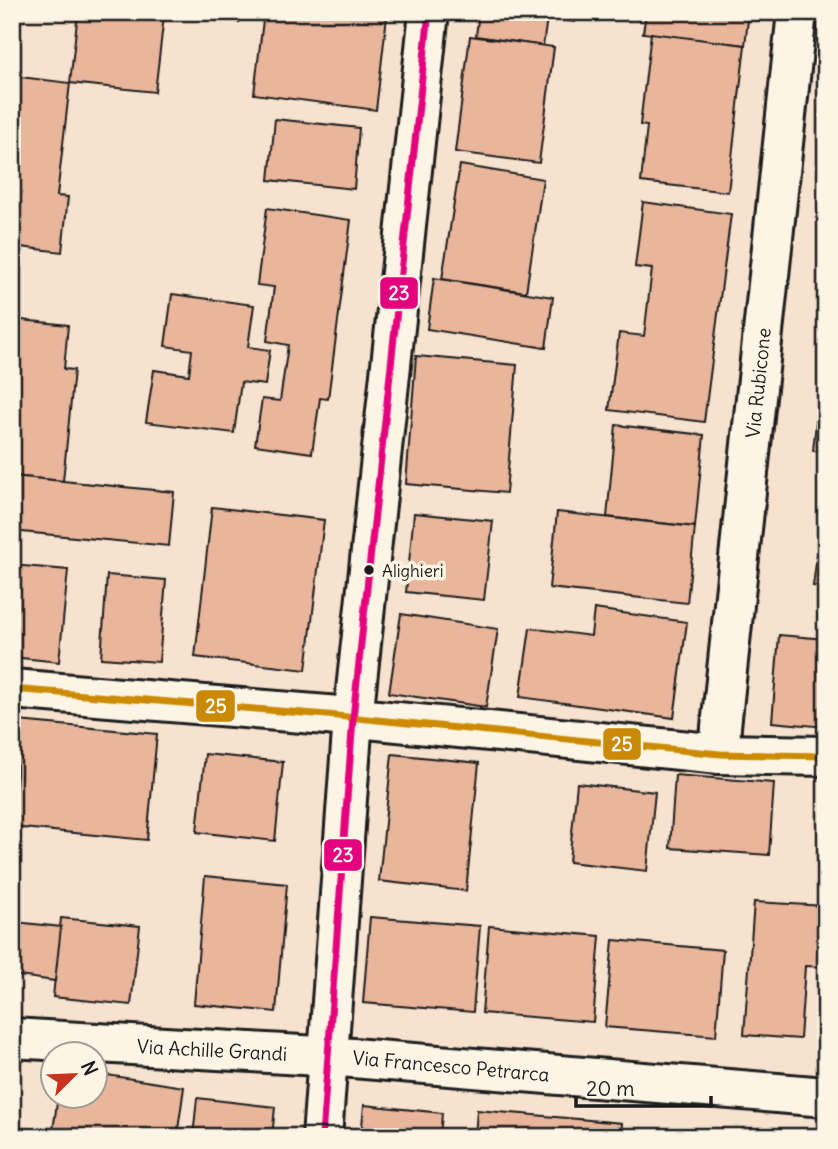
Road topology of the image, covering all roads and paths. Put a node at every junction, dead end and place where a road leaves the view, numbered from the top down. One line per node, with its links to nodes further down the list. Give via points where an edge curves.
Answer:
1 (429, 12): 4 (street)
2 (797, 12): 5 (street, Via Rubicone)
3 (12, 689): 4 (street)
4 (353, 718): 5 (street); 8 (street)
5 (720, 754): 6 (street)
6 (826, 756)
7 (12, 1038): 8 (street, Via Achille Grandi)
8 (327, 1056): 9 (street, Via Francesco Petrarca); 10 (street)
9 (826, 1097)
10 (322, 1137)

